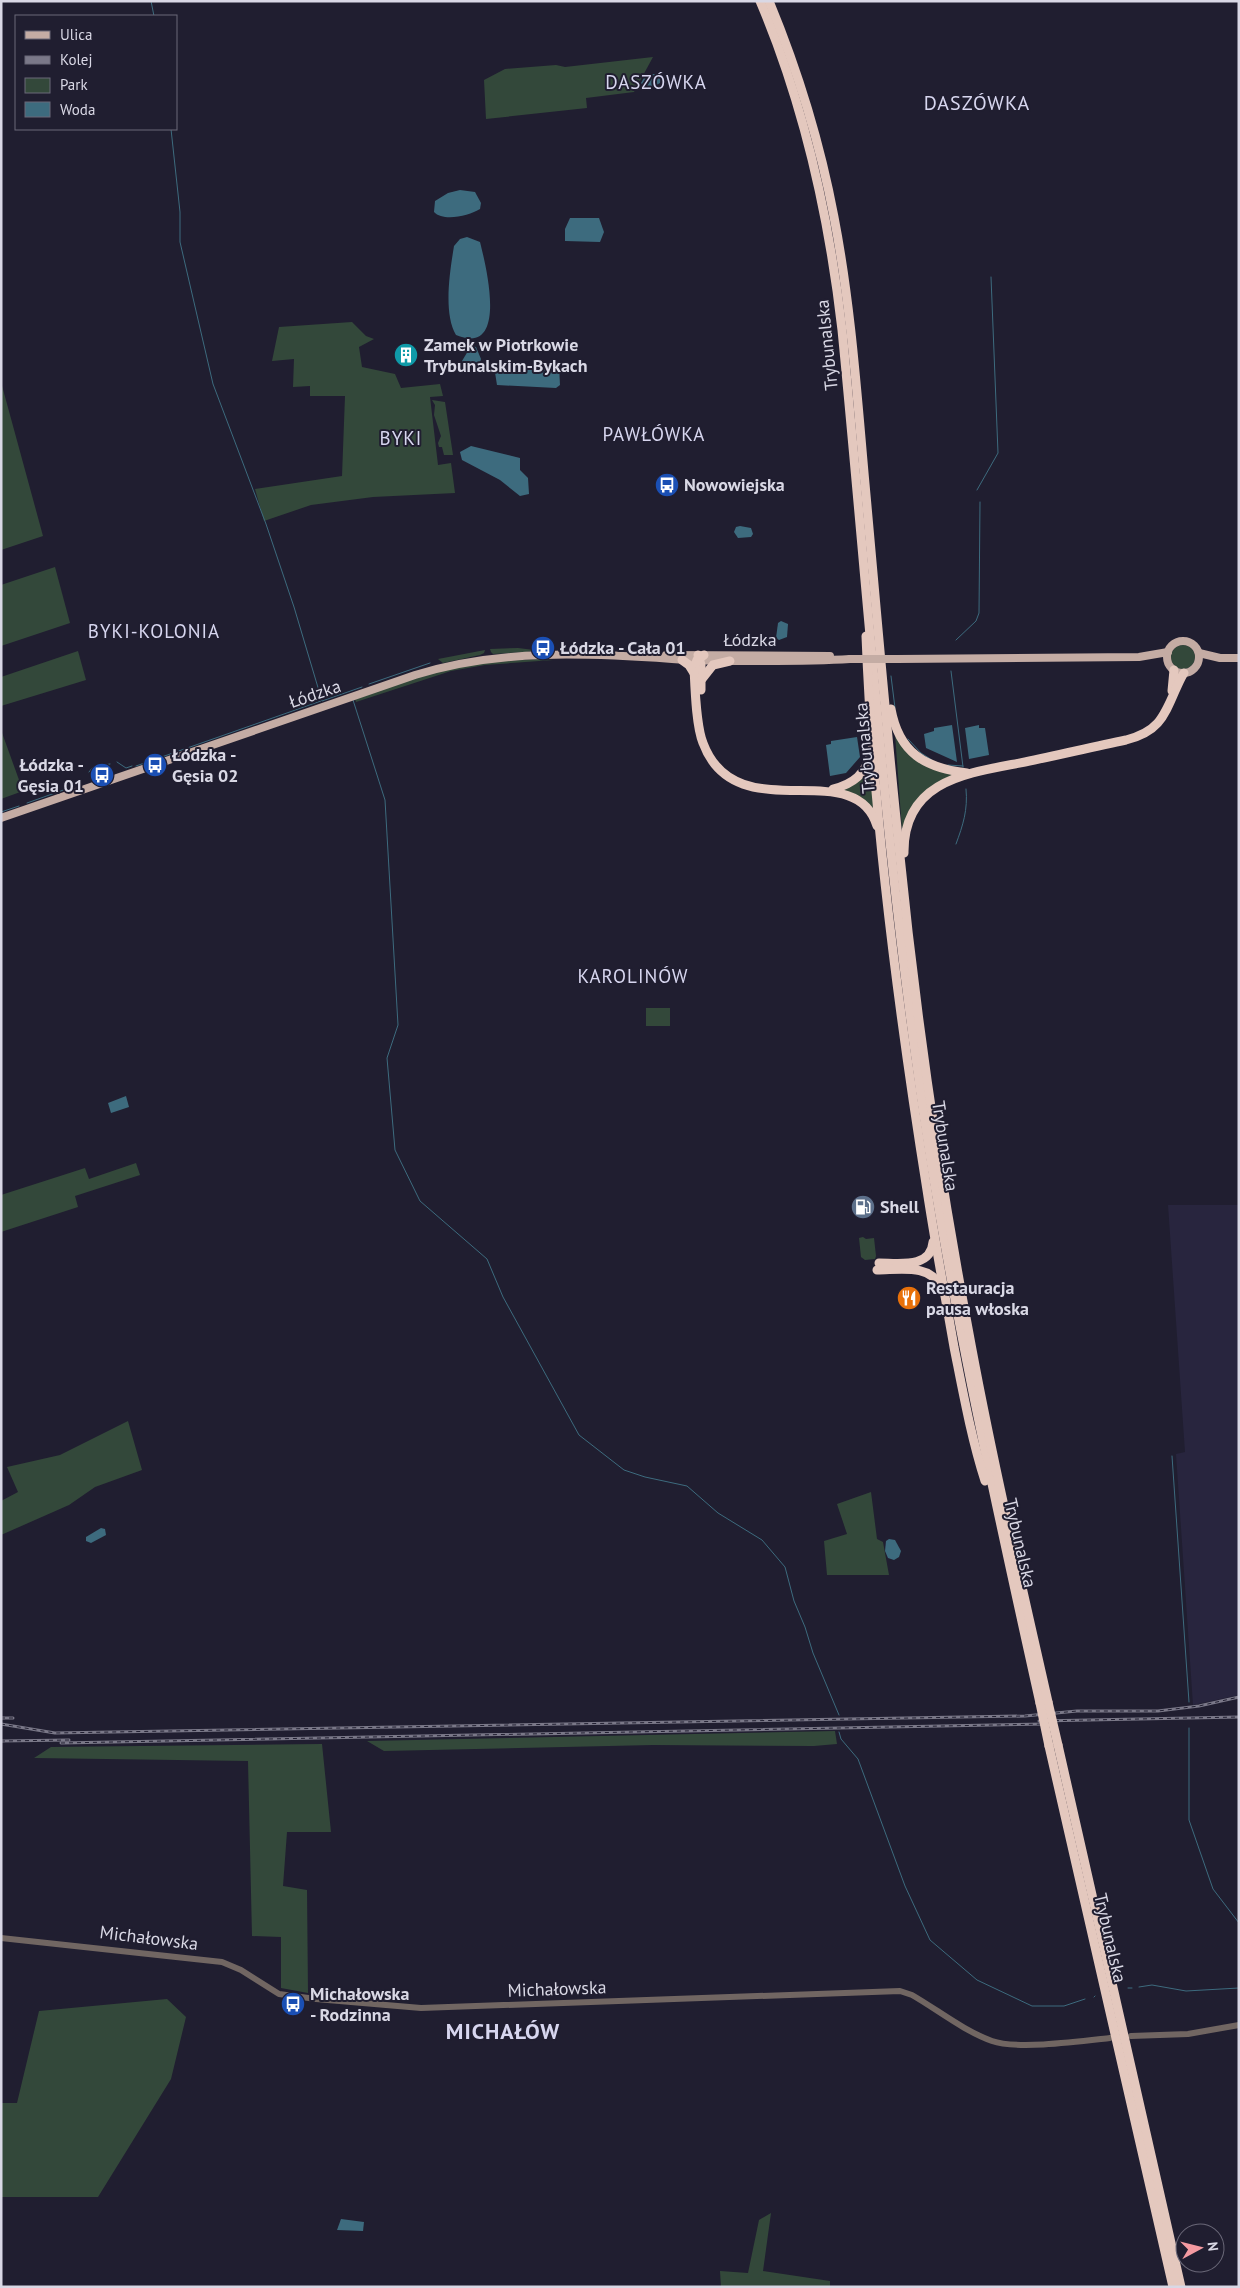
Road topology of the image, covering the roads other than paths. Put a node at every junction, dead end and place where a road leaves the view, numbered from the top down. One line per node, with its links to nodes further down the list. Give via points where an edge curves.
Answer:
1 (760, 1): 3 (highway, Trybunalska, via 802,115 827,220 842,330)
2 (769, 1): 14 (highway, Trybunalska, via 809,112 837,232 853,354)
3 (866, 586): 20 (highway, via 865,630); 29 (highway, Trybunalska, via 897,908 917,1066 952,1285)
4 (1199, 653): 7 (main road, via 1195,646 1185,642 1174,644); 8 (main road); 13 (main road)
5 (649, 656): 6 (main road, Łódzka); 11 (main road, Łódzka); 24 (main road, Łódzka, via 487,658 436,668)
6 (700, 657): 10 (main road, Łódzka, via 817,655); 11 (main road, Łódzka); 12 (main road, Łódzka); 16 (highway); 18 (highway)
7 (1168, 657): 10 (main road, Łódzka, bridge); 15 (main road)
8 (1220, 658): 9 (main road); 13 (main road)
9 (1239, 658)
10 (850, 659): 12 (main road, Łódzka)
11 (682, 660): 16 (highway)
12 (730, 660): 18 (highway, via 711,666)
13 (1198, 662): 17 (main road, via 1193,670)
14 (882, 664): 21 (highway, via 893,720 905,744 933,766); 26 (highway, Trybunalska)
15 (1174, 670): 17 (main road); 19 (highway)
16 (694, 673): 22 (highway, via 703,744 712,761)
17 (1184, 674): 19 (highway)
18 (701, 681): 22 (highway, via 702,726 716,758)
19 (1170, 701): 21 (highway, via 1158,724 1135,738)
20 (872, 738): 23 (highway, via 870,756 862,774 846,785); 25 (highway)
21 (968, 773): 26 (highway, via 937,787 916,807 906,830)
22 (729, 776): 23 (highway, via 744,785 766,790)
23 (828, 791): 25 (highway, via 852,796 868,809 877,823)
24 (1, 818)
25 (883, 858): 27 (highway, via 904,1033)
26 (903, 883): 30 (highway, Trybunalska, via 924,1056 960,1288)
27 (934, 1232): 28 (highway); 28 (highway, via 932,1250 924,1260 878,1267 927,1272 937,1280)
28 (945, 1298): 29 (highway, via 972,1434)
29 (999, 1523): 30 (highway, Trybunalska)
30 (1044, 1702): 31 (highway, Trybunalska, bridge)
31 (1054, 1745): 36 (highway, Trybunalska); 37 (highway, Trybunalska)
32 (1, 1938): 35 (street, Michałowska, via 222,1962 241,1970 274,1992 316,1999 437,2008 900,1991 1000,2043 1057,2043)
33 (1239, 2025): 34 (street, via 1174,2035)
34 (1131, 2036)
35 (1110, 2038)
36 (1173, 2287)
37 (1181, 2287)

